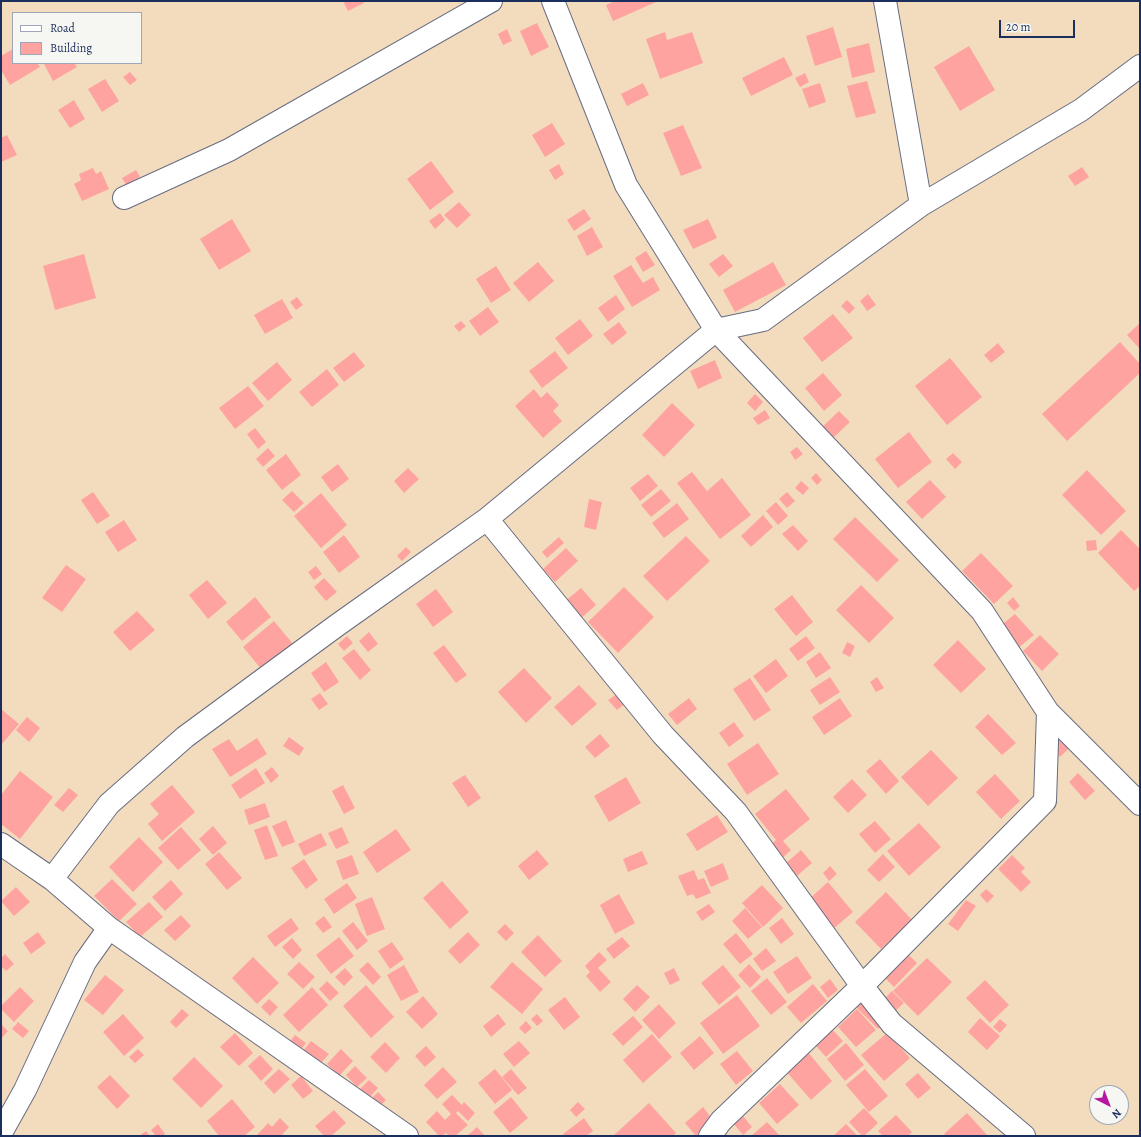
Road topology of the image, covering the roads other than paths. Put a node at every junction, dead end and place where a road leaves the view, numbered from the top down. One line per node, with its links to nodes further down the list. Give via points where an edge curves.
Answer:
1 (491, 1): 5 (street, via 229,150)
2 (553, 1): 7 (street, via 626,185)
3 (885, 1): 6 (street)
4 (1140, 66): 6 (street, via 1081,110)
5 (124, 198)
6 (921, 205): 7 (street, via 763,320)
7 (716, 330): 8 (street); 9 (street, via 982,611)
8 (486, 519): 12 (street, via 186,737 109,804); 14 (street, via 662,735 736,812)
9 (1048, 712): 10 (street); 14 (street, via 1045,801)
10 (1140, 804)
11 (1, 844): 12 (street)
12 (52, 879): 13 (street)
13 (109, 928): 15 (street, via 85,962 25,1090); 16 (street)
14 (862, 986): 17 (street, via 721,1121); 18 (street, via 892,1024)
15 (1, 1133)
16 (407, 1136)
17 (710, 1136)
18 (1024, 1136)

